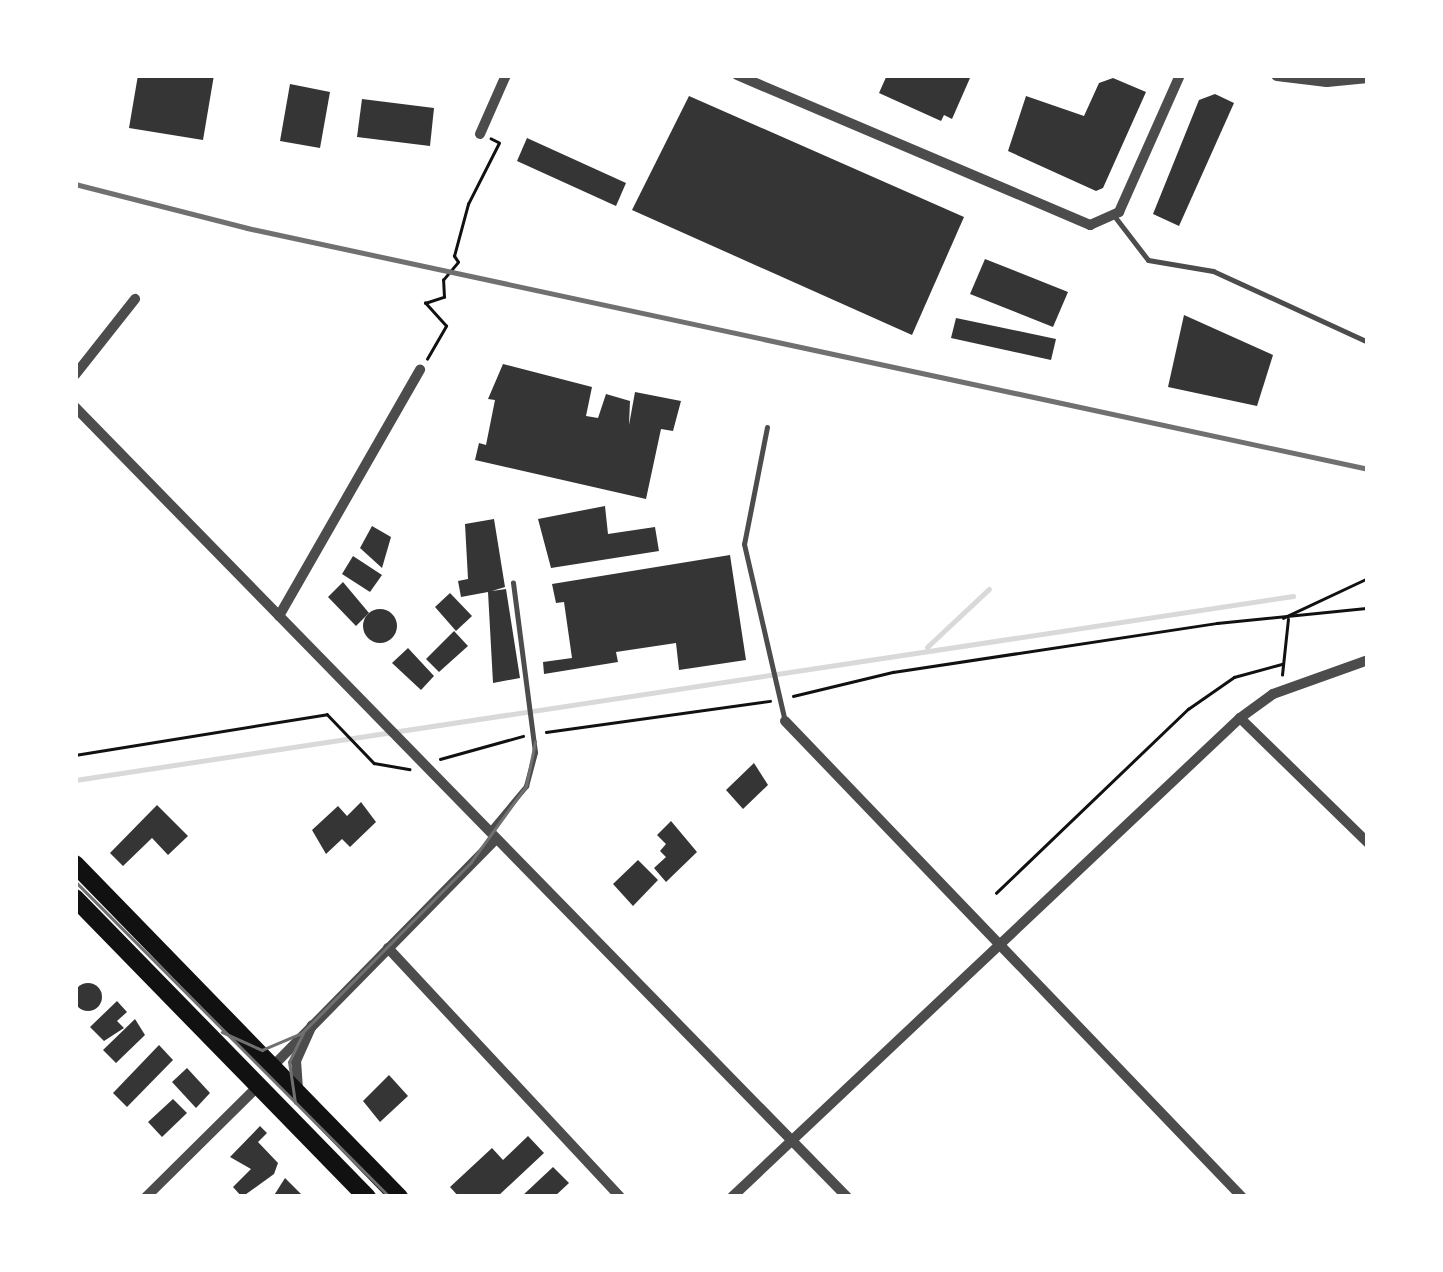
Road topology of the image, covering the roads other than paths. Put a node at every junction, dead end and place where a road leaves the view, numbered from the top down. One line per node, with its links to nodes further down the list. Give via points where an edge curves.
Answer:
1 (506, 75): 6 (street)
2 (738, 75): 7 (street, via 1073,221 1090,225)
3 (1180, 75): 7 (street)
4 (1276, 75): 5 (street)
5 (1368, 77)
6 (480, 134)
7 (1116, 217): 9 (lane, via 1148,260 1214,271)
8 (135, 299): 11 (street)
9 (1366, 341)
10 (420, 370): 15 (street)
11 (75, 376)
12 (75, 407): 15 (street)
13 (767, 427): 18 (lane, via 744,544)
14 (514, 582): 19 (lane, via 534,730 526,786)
15 (279, 616): 19 (street)
16 (1368, 660): 17 (street, via 1282,690)
17 (1240, 718): 20 (street); 23 (street)
18 (784, 721): 23 (street)
19 (490, 837): 24 (street); 29 (street)
20 (1368, 844)
21 (75, 864): 26 (highway)
22 (75, 898): 27 (highway)
23 (995, 943): 29 (street); 36 (street)
24 (388, 948): 25 (street); 33 (street)
25 (315, 1020): 26 (street); 28 (street, via 295,1068)
26 (273, 1066): 27 (highway); 28 (highway)
27 (258, 1086): 30 (street); 31 (highway)
28 (304, 1100): 32 (highway)
29 (791, 1140): 34 (street); 35 (street)
30 (146, 1197)
31 (367, 1197)
32 (399, 1197)
33 (620, 1197)
34 (732, 1197)
35 (847, 1197)
36 (1242, 1197)

